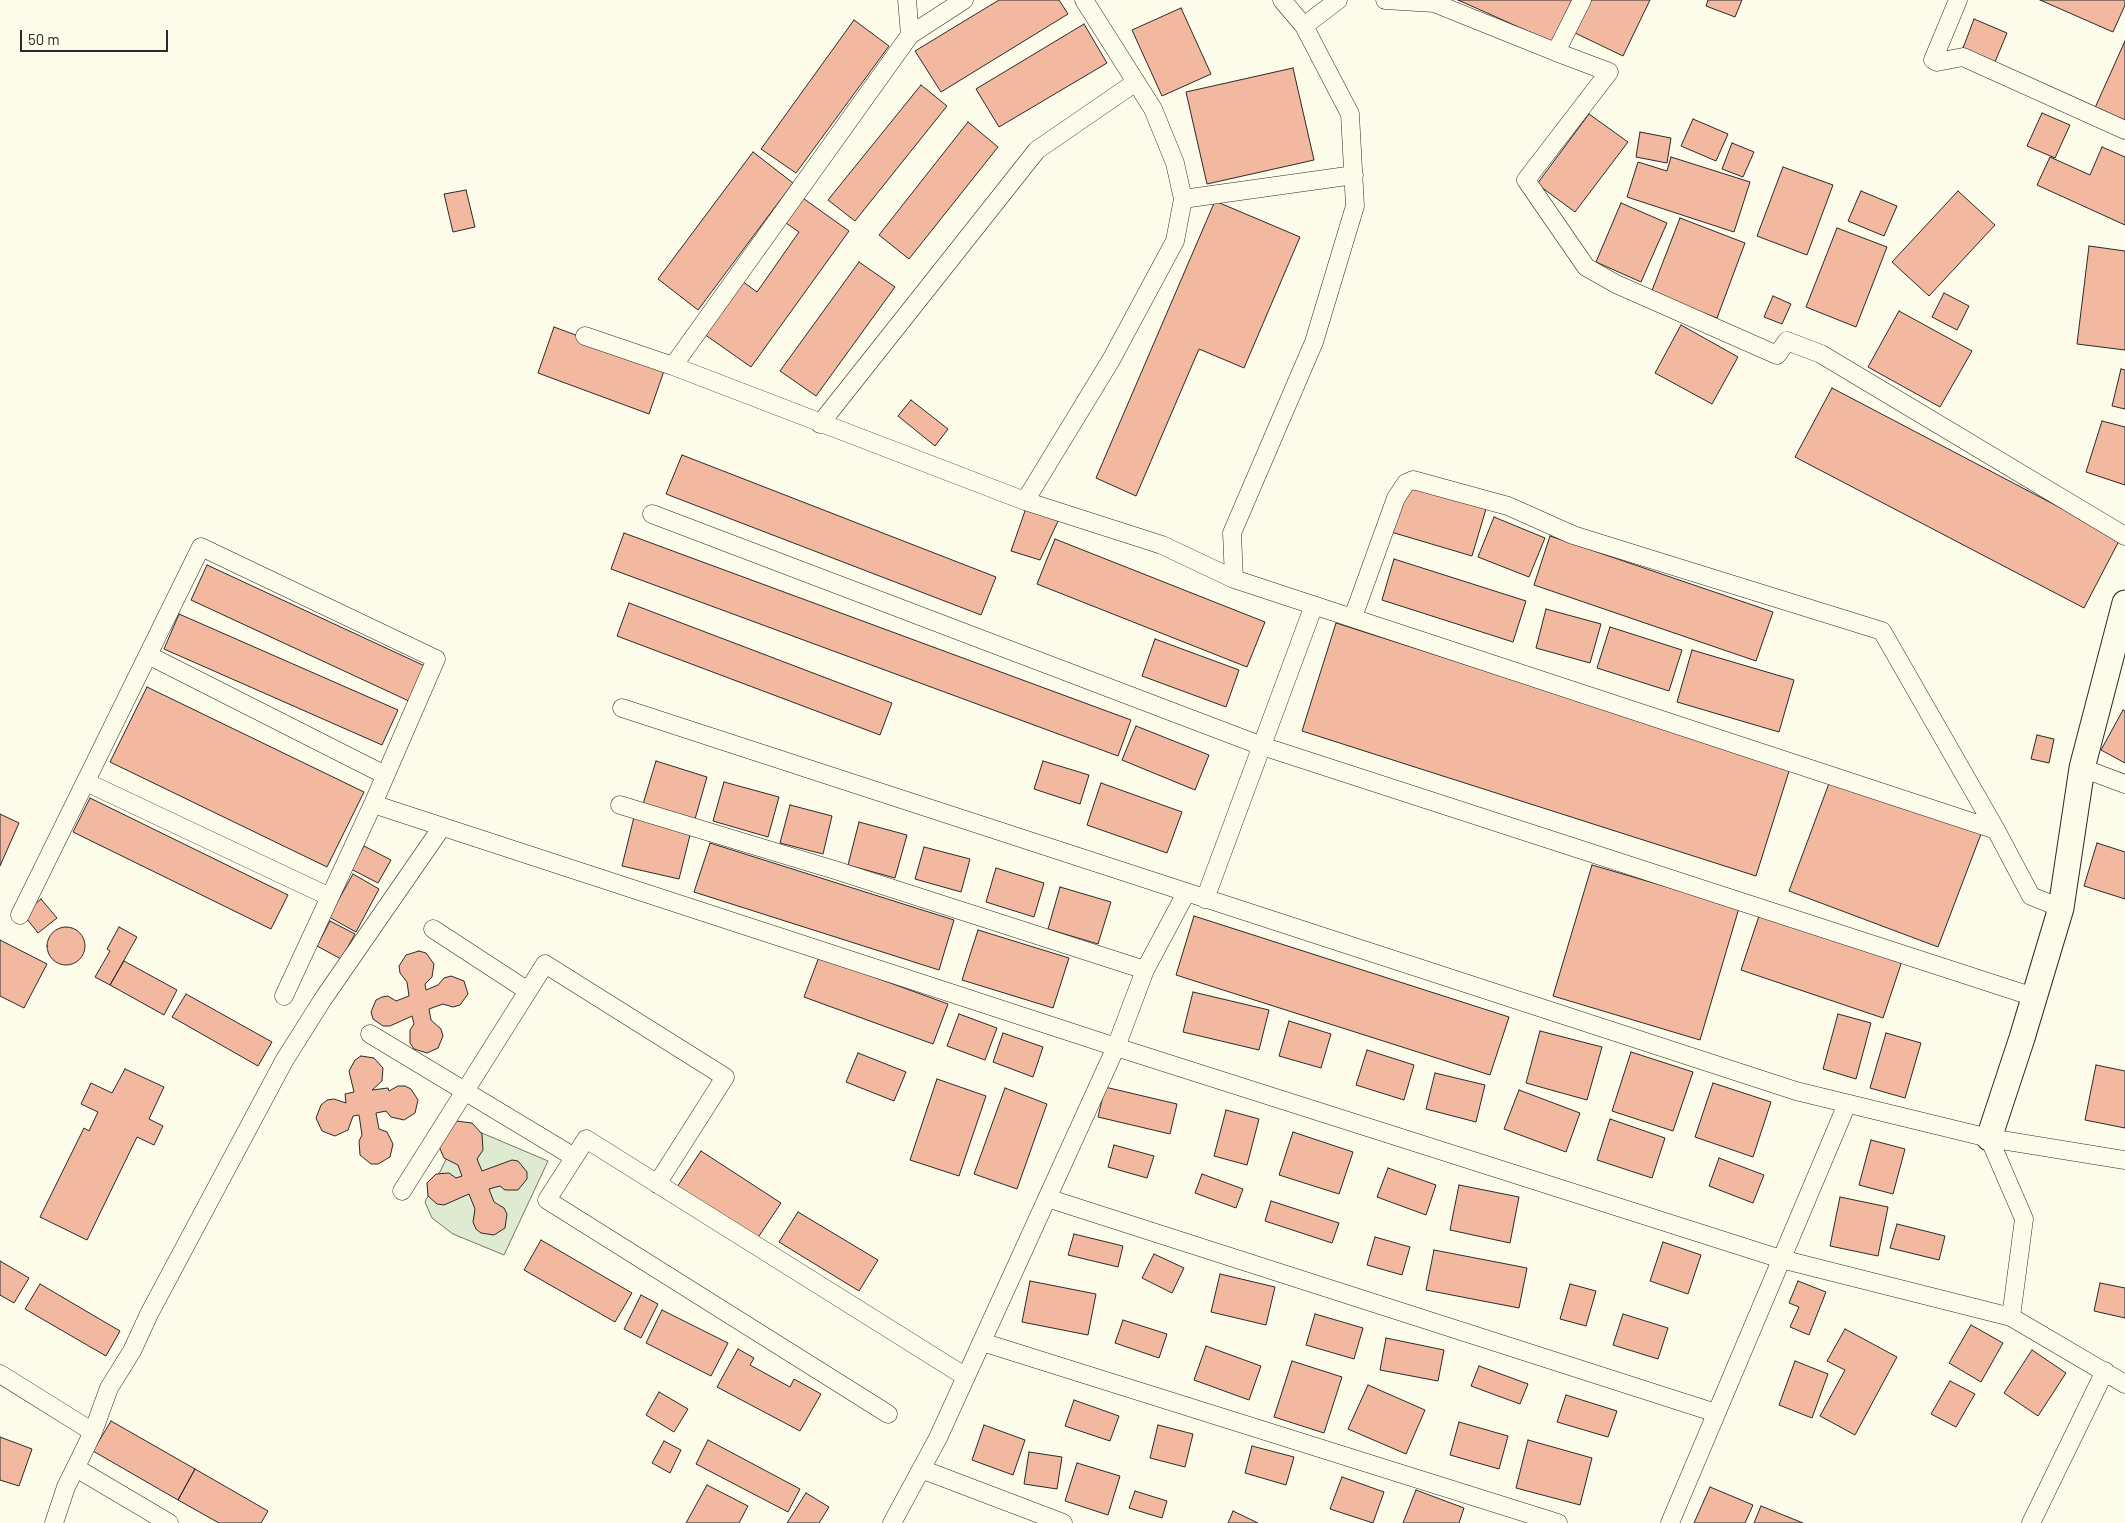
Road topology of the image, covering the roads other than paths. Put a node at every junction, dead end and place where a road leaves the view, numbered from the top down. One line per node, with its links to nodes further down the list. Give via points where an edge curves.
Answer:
1 (907, 0): 11 (street)
2 (964, 0): 11 (street)
3 (1084, 0): 13 (street)
4 (1282, 0): 10 (street)
5 (1338, 0): 10 (street)
6 (1385, 0): 9 (street)
7 (1582, 0): 12 (street)
8 (1958, 0): 14 (street, via 1932,60 1963,57)
9 (1435, 2): 12 (street)
10 (1304, 26): 15 (street, via 1350,114)
11 (910, 35): 18 (street)
12 (1556, 52): 22 (street, via 1609,72 1526,180 1586,266 1616,284 1777,355 1787,341 1821,354)
13 (1136, 82): 16 (street, via 1153,109 1175,163); 19 (street, via 1037,150)
14 (2125, 130)
15 (1354, 175): 16 (street); 23 (street, via 1355,206 1314,342 1232,533)
16 (1183, 198): 20 (street, via 1175,241 1111,360)
17 (585, 336): 18 (street)
18 (673, 366): 19 (street)
19 (820, 424): 20 (street)
20 (1025, 502): 23 (street, via 1162,546)
21 (652, 514): 29 (street)
22 (2125, 536)
23 (1234, 579): 25 (street)
24 (2125, 603): 30 (street)
25 (1314, 605): 26 (street); 29 (street)
26 (1353, 618): 37 (street); 37 (street, via 1396,498 1406,483 1413,480 1508,506 1572,534 1882,631)
27 (148, 655): 31 (street); 31 (street, via 201,547 436,659); 32 (street)
28 (622, 708): 38 (street)
29 (1262, 746): 40 (street); 47 (street)
30 (2082, 768): 33 (street); 41 (street)
31 (386, 775): 34 (street)
32 (86, 782): 39 (street); 42 (street)
33 (2125, 784)
34 (373, 804): 36 (street); 39 (street)
35 (620, 805): 44 (street)
36 (442, 827): 49 (street); 67 (street, via 284,1060 132,1351 109,1388)
37 (1996, 830): 41 (street, via 2031,896)
38 (1186, 893): 40 (street); 44 (street)
39 (330, 897): 46 (street)
40 (1205, 899): 51 (street, via 1796,1091)
41 (2060, 908): 47 (street)
42 (20, 916)
43 (433, 929): 45 (street)
44 (1145, 970): 49 (street)
45 (528, 991): 50 (street); 55 (street, via 545,964 725,1077)
46 (284, 996)
47 (2034, 996): 52 (street)
48 (370, 1034): 50 (street)
49 (1116, 1047): 57 (street); 58 (street)
50 (465, 1091): 53 (street); 56 (street)
51 (1847, 1104): 52 (street); 58 (street)
52 (1989, 1138): 54 (street); 59 (street, via 2024,1220)
53 (574, 1157): 55 (street, via 586,1139); 66 (street, via 547,1200)
54 (2125, 1160)
55 (657, 1184): 63 (street)
56 (402, 1191)
57 (1047, 1198): 60 (street); 65 (street)
58 (1781, 1259): 59 (street); 65 (street)
59 (2011, 1317): 61 (street)
60 (982, 1342): 63 (street); 74 (street)
61 (2105, 1371): 64 (street); 76 (street)
62 (0, 1374): 67 (street)
63 (966, 1377): 69 (street)
64 (2125, 1384)
65 (1716, 1412): 75 (street)
66 (888, 1414)
67 (93, 1432): 68 (street)
68 (76, 1468): 70 (street); 71 (street)
69 (922, 1469): 72 (street); 73 (street)
70 (54, 1523)
71 (169, 1523)
72 (892, 1523)
73 (1063, 1523)
74 (1558, 1523)
75 (1670, 1523)
76 (2031, 1523)

